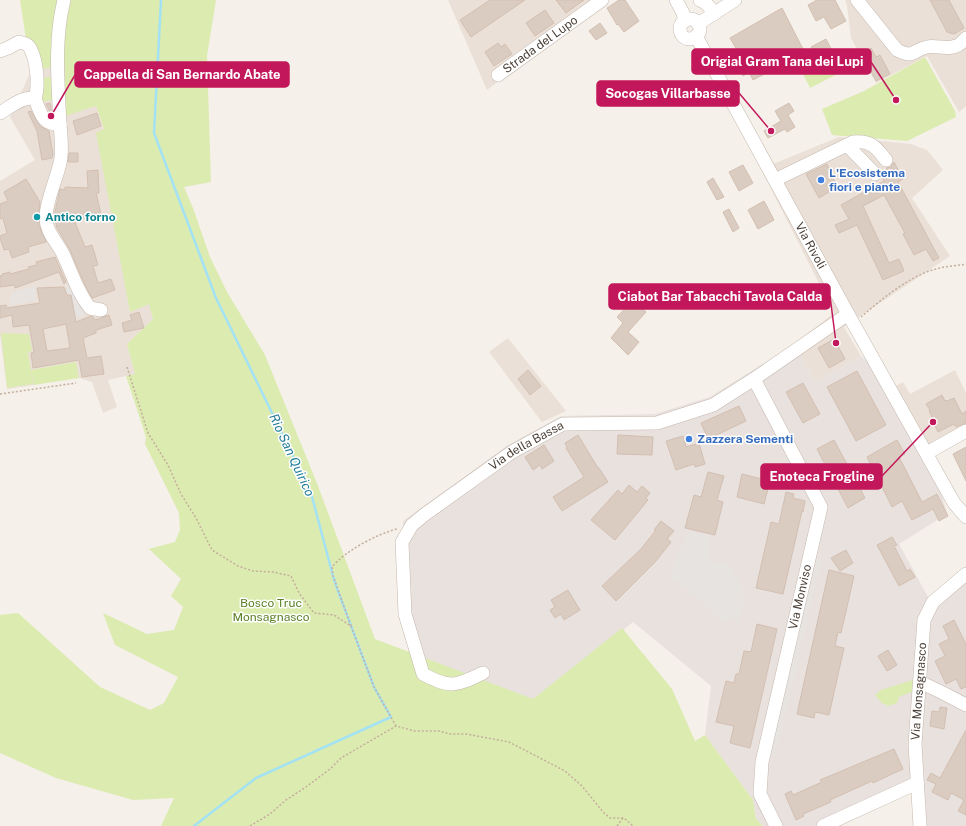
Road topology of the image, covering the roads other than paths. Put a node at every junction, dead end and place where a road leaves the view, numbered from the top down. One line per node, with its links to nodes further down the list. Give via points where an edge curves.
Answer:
1 (64, 0): 14 (street, via 58,38)
2 (602, 0): 11 (street, Strada del Lupo)
3 (676, 0): 8 (street, via 685,21 691,20)
4 (700, 0): 7 (street, via 710,6)
5 (735, 0): 7 (street)
6 (857, 0): 9 (street, via 897,50 905,54 926,47 956,46)
7 (714, 14): 8 (street)
8 (697, 30): 18 (street, Via Rivoli)
9 (966, 38)
10 (0, 52): 12 (street, via 19,42 25,43 31,49 36,67)
11 (498, 75)
12 (35, 99): 13 (street, via 25,99); 14 (street, via 47,122)
13 (0, 112)
14 (60, 124): 19 (street, via 62,151 45,218 47,227 63,253 84,301 90,308)
15 (847, 145): 16 (street, via 859,142 873,145); 17 (street); 18 (street)
16 (886, 160)
17 (875, 174)
18 (775, 180): 20 (street, Via Rivoli)
19 (101, 310)
20 (850, 318): 21 (street, Via della Bassa); 23 (street, Via Rivoli)
21 (754, 379): 26 (street, Via della Bassa, via 713,405 657,423 563,424 512,452 412,525 402,542 405,614 423,674 448,685 465,682); 30 (street, Via Monviso, via 821,507 762,762 760,794)
22 (966, 432): 23 (street)
23 (927, 453): 24 (street, Via Rivoli, via 954,503)
24 (966, 517)
25 (966, 574): 27 (street, Via Monsagnasco, via 933,602 924,620)
26 (483, 673)
27 (920, 682): 28 (street); 29 (street, Via Monsagnasco, via 915,744)
28 (966, 705)
29 (917, 783): 31 (street); 32 (street, Via Monsagnasco)
30 (776, 826)
31 (823, 826)
32 (920, 826)

